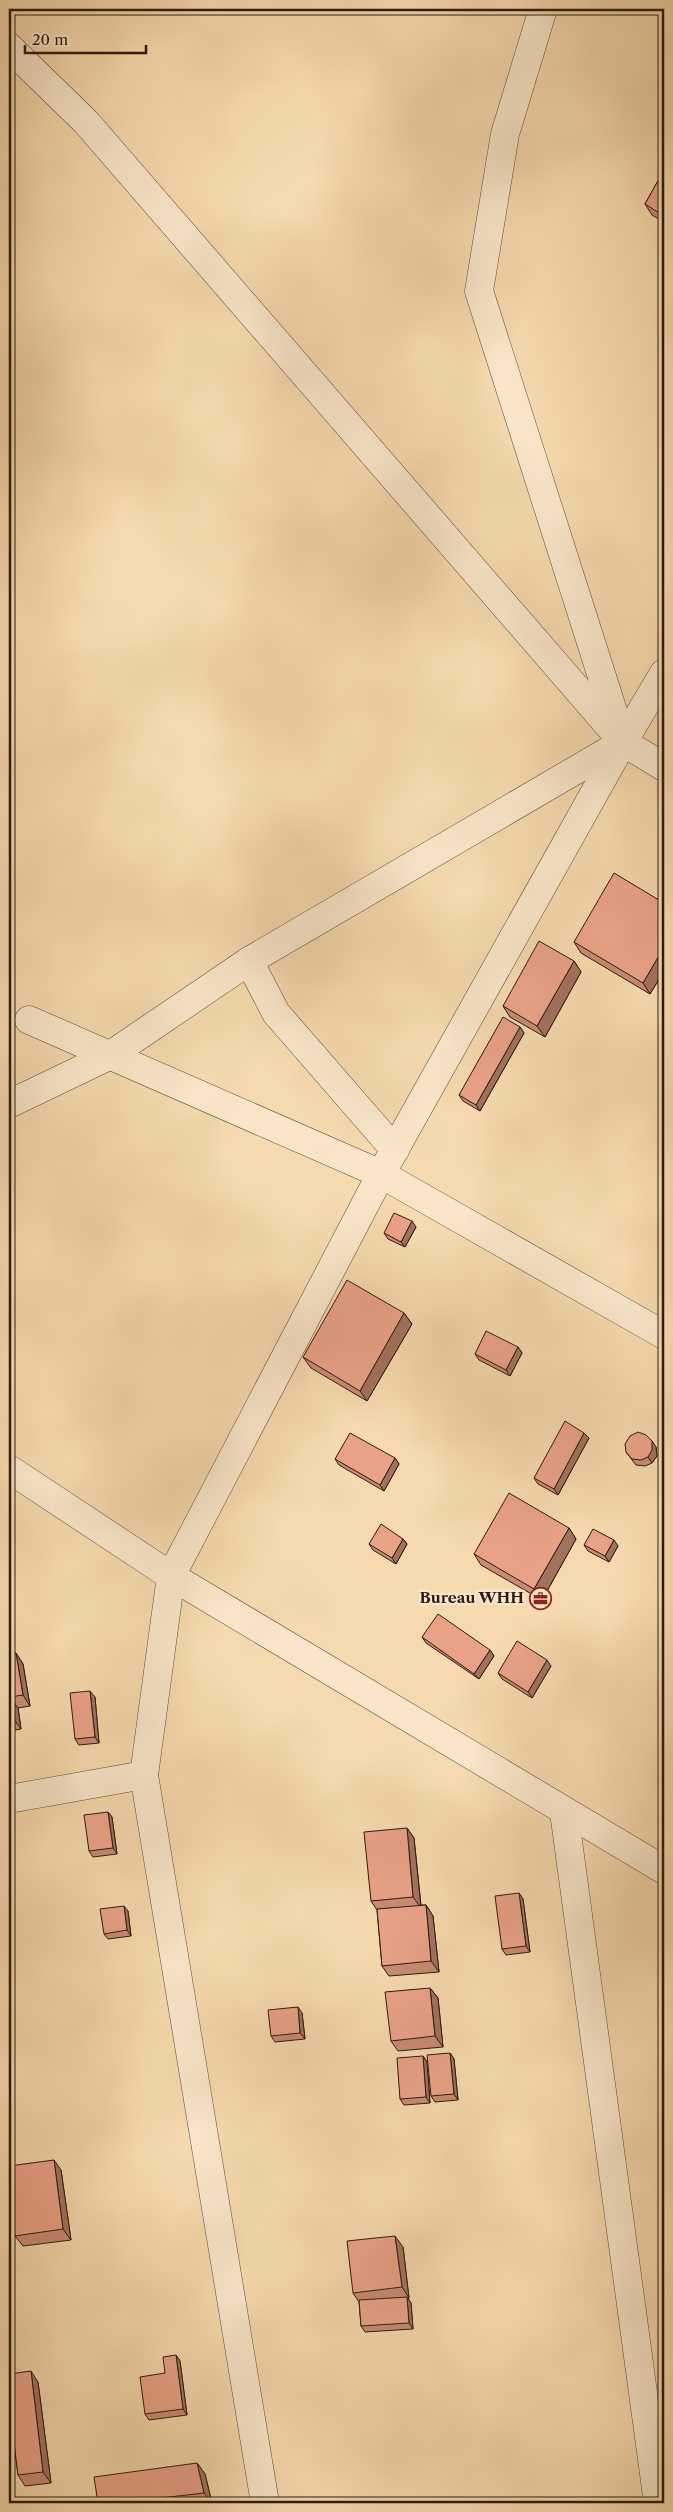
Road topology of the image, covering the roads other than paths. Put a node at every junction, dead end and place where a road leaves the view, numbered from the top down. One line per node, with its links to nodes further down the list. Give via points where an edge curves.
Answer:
1 (543, 9): 4 (street, via 505,134 479,291)
2 (9, 48): 4 (street, via 86,122)
3 (664, 673): 4 (street)
4 (623, 742): 5 (street); 6 (street); 10 (street)
5 (664, 767)
6 (249, 961): 8 (street); 10 (street, via 276,1013)
7 (29, 1020): 8 (street)
8 (109, 1056): 9 (street); 11 (street)
9 (9, 1104)
10 (395, 1150): 11 (street)
11 (381, 1174): 12 (street); 14 (street)
12 (664, 1334)
13 (9, 1469): 14 (street)
14 (172, 1576): 15 (street); 17 (street)
15 (144, 1775): 16 (street); 19 (street)
16 (9, 1799)
17 (564, 1812): 18 (street); 20 (street)
18 (664, 1870)
19 (265, 2503)
20 (658, 2503)

